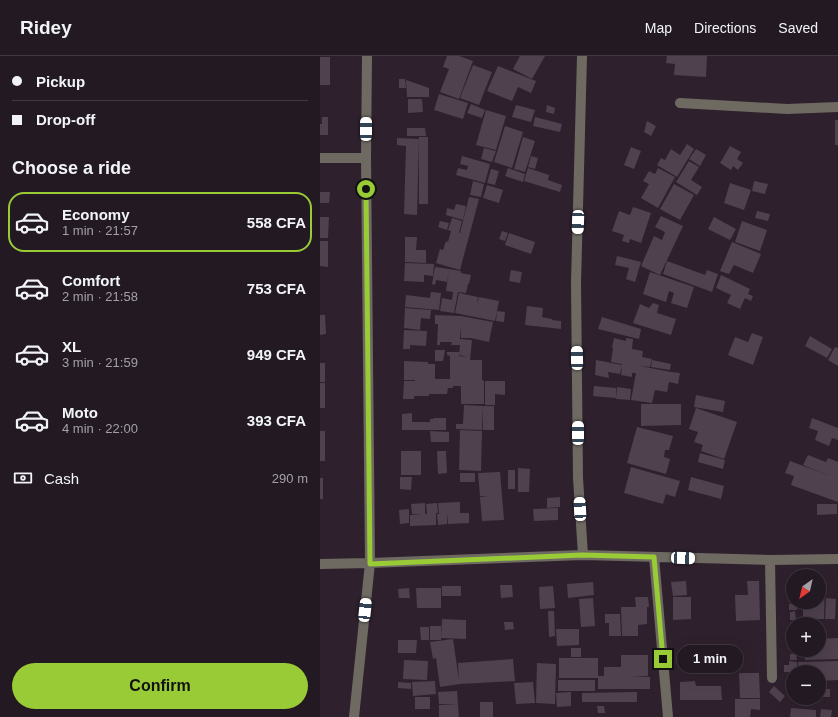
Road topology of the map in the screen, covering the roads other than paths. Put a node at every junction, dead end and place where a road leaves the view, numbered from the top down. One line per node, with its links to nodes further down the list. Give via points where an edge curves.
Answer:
1 (367, 56): 6 (street)
2 (582, 56): 7 (street, via 576,283 578,478)
3 (680, 103): 4 (street, via 787,109)
4 (838, 108)
5 (320, 158): 6 (street)
6 (366, 158): 12 (street)
7 (582, 555): 8 (street); 12 (street)
8 (654, 557): 10 (street); 15 (street)
9 (838, 559): 10 (street)
10 (770, 560): 13 (street)
11 (320, 564): 12 (street)
12 (370, 564): 14 (street)
13 (772, 678)
14 (354, 717)
15 (668, 717)

